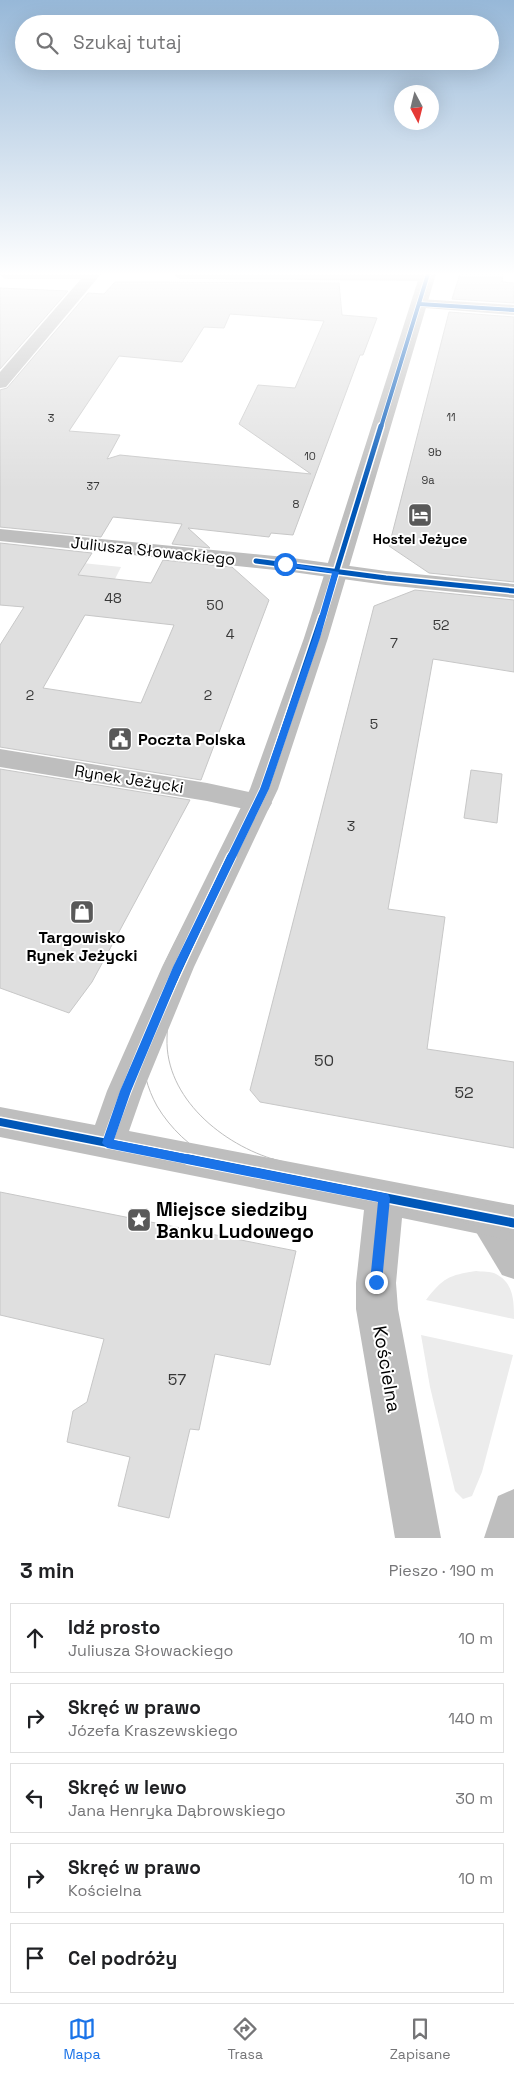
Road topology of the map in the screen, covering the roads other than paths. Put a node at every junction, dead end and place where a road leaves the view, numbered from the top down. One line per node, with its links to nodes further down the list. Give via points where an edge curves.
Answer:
1 (31, 346): 3 (street)
2 (406, 346): 5 (street)
3 (0, 383)
4 (0, 536): 5 (street, Juliusza Słowackiego, via 285,564)
5 (336, 572): 6 (street, Juliusza Słowackiego); 8 (street, via 274,765)
6 (514, 591)
7 (0, 758): 8 (street, Rynek Jeżycki)
8 (258, 803): 10 (street, via 178,967 125,1091)
9 (1, 1122): 10 (street)
10 (107, 1143): 11 (street)
11 (384, 1198): 12 (street); 15 (street, Kościelna, via 376,1282 377,1309)
12 (498, 1220): 13 (lane)
13 (514, 1264)
14 (514, 1512): 16 (street)
15 (418, 1538)
16 (507, 1538)

